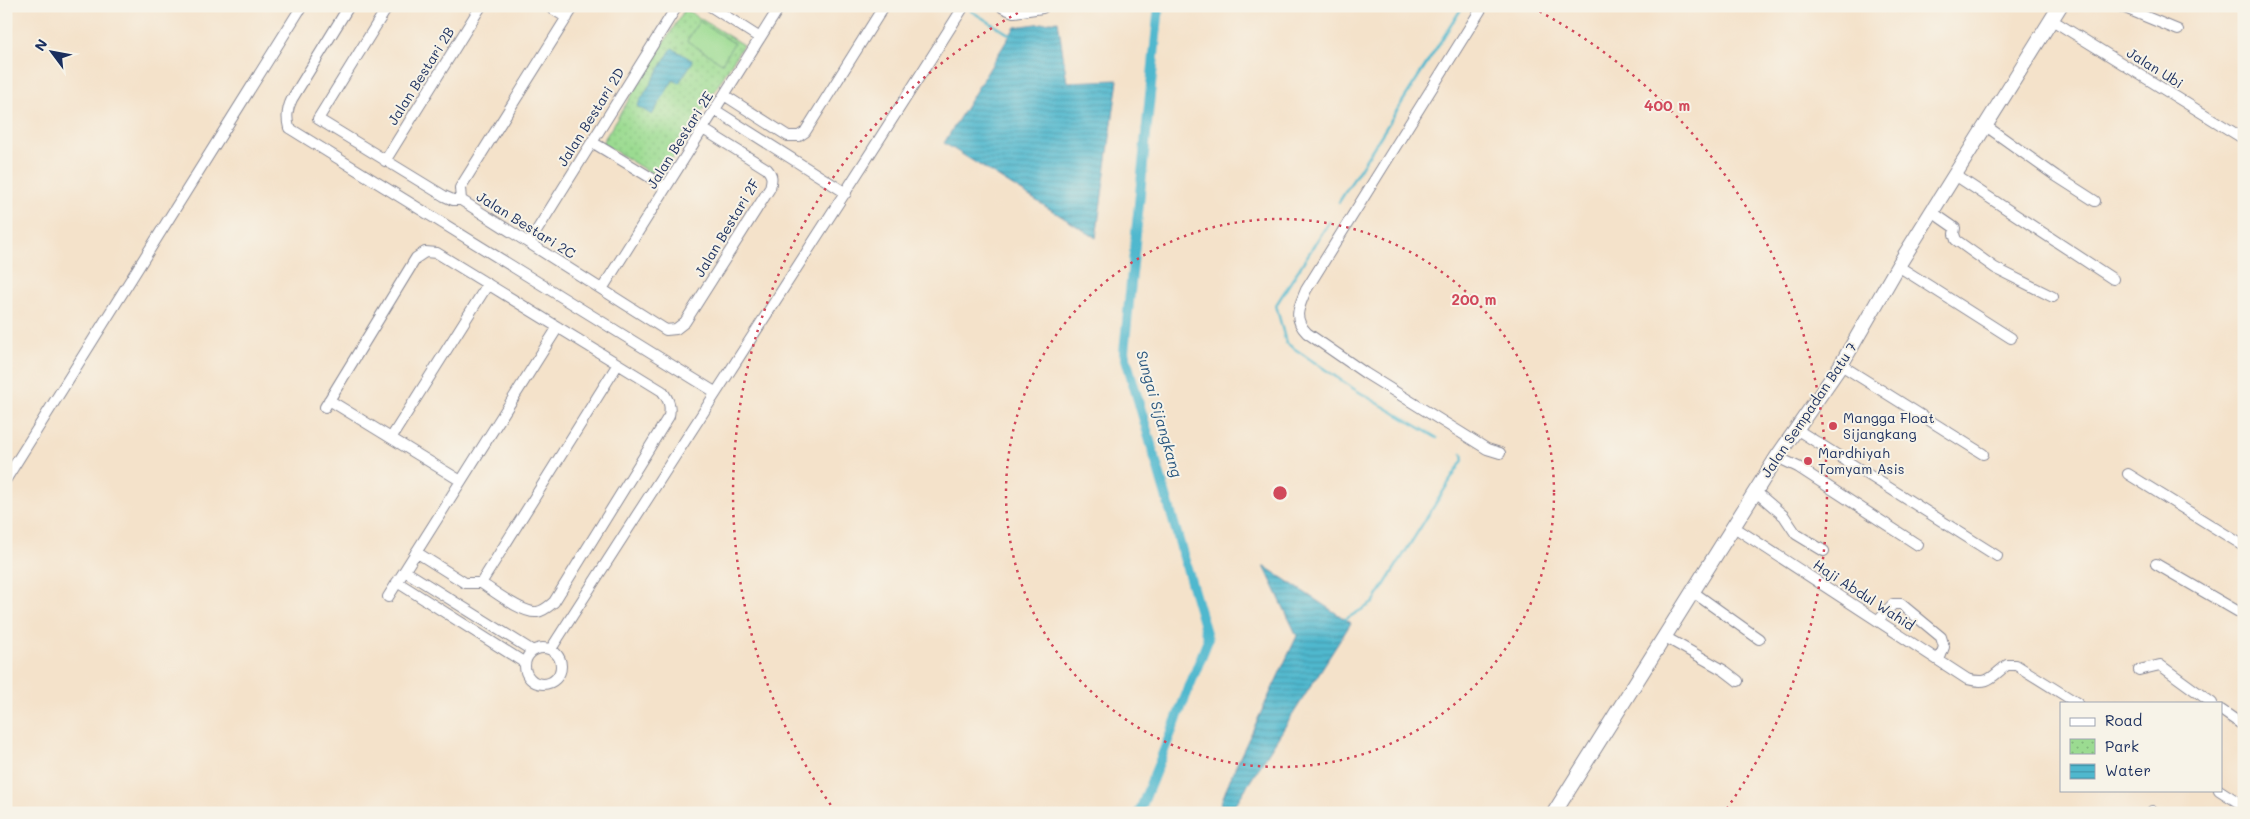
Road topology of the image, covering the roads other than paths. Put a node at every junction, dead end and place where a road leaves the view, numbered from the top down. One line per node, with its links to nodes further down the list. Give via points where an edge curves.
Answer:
1 (302, 6): 52 (street)
2 (349, 6): 45 (street, via 292,99 286,120 289,128)
3 (388, 6): 27 (street, via 318,119)
4 (481, 6): 27 (street, Jalan Bestari 2B)
5 (548, 6): 17 (street)
6 (574, 6): 17 (street, Jalan Bestari 2C)
7 (677, 6): 26 (street, Jalan Bestari 2D)
8 (710, 6): 20 (street)
9 (780, 6): 20 (street, Jalan Bestari 2E)
10 (884, 6): 21 (street, via 805,132 799,136 788,136)
11 (964, 6): 30 (street)
12 (1004, 6): 13 (street, via 1014,10)
13 (1042, 6)
14 (1483, 6): 48 (street, via 1306,290 1297,313 1301,327 1307,333 1487,449)
15 (2060, 6): 18 (street, Jalan Sempadan Batu 7)
16 (2120, 6): 19 (street)
17 (567, 18): 31 (street, Jalan Bestari 2C, via 460,188)
18 (2052, 20): 23 (street, Jalan Sempadan Batu 7); 25 (street, Jalan Ubi)
19 (2178, 30)
20 (760, 38): 21 (street, Jalan Bestari 2E)
21 (724, 95): 22 (street, Jalan Bestari 2E)
22 (715, 110): 24 (street, Jalan Bestari 2E); 30 (street)
23 (1986, 126): 28 (street, Jalan Sempadan Batu 7); 32 (street)
24 (703, 129): 29 (street, Jalan Bestari 2E); 41 (street, Jalan Bestari 2F, via 767,169 772,178 770,188 685,322)
25 (2244, 139)
26 (592, 142): 29 (street); 34 (street, Jalan Bestari 2D)
27 (385, 161): 31 (street, via 444,196)
28 (1955, 175): 33 (street, Jalan Sempadan Batu 7); 36 (street)
29 (666, 187): 38 (street, Jalan Bestari 2E)
30 (846, 193): 45 (street)
31 (461, 200): 34 (street, Jalan Bestari 2C)
32 (2095, 200)
33 (1932, 212): 35 (street, Jalan Sempadan Batu 7); 39 (street, via 1955,228 1956,240 1995,268)
34 (529, 243): 38 (street, Jalan Bestari 2C)
35 (1898, 266): 42 (street); 44 (street, Jalan Sempadan Batu 7)
36 (2113, 279)
37 (488, 284): 40 (street); 47 (street); 47 (street, via 437,253 425,252 416,258 327,403)
38 (602, 289): 41 (street, Jalan Bestari 2C)
39 (2053, 297)
40 (558, 327): 43 (street); 53 (street)
41 (666, 330)
42 (2011, 338)
43 (618, 364): 64 (street); 64 (street, via 662,392 671,408 669,416 554,602 536,612 526,610)
44 (1841, 365): 46 (street, Jalan Sempadan Batu 7); 49 (street)
45 (714, 392): 71 (street)
46 (1796, 429): 50 (street, Jalan Sempadan Batu 7); 60 (street)
47 (391, 438): 53 (street)
48 (1500, 453)
49 (1984, 454)
50 (1777, 457): 54 (street, Jalan Sempadan Batu 7); 56 (street, via 1805,471)
51 (2128, 474): 57 (street)
52 (6, 479)
53 (461, 481): 59 (street)
54 (1755, 491): 55 (street, Jalan Sempadan Batu 7); 58 (street, via 1784,516 1796,534)
55 (1734, 527): 65 (street, Jalan Sempadan Batu 7); 68 (street, Haji Abdul Wahid)
56 (1918, 545)
57 (2244, 546)
58 (1824, 551)
59 (416, 552): 62 (street); 64 (street, via 465,582)
60 (1997, 556)
61 (2156, 564): 67 (street)
62 (405, 571): 63 (street); 72 (street)
63 (397, 582): 66 (street); 74 (street)
64 (481, 583)
65 (1693, 592): 69 (street, Jalan Sempadan Batu 7); 70 (street)
66 (388, 596)
67 (2244, 615)
68 (1878, 620): 73 (street, Haji Abdul Wahid); 73 (street, via 1893,604 1901,604 1941,636 1944,648)
69 (1665, 637): 76 (street, via 1725,671); 83 (street, Jalan Sempadan Batu 7)
70 (1759, 639)
71 (551, 649): 72 (street); 74 (street, via 562,661 562,670 552,683 544,685 529,678)
72 (533, 651): 74 (street)
73 (1939, 660): 77 (street, Haji Abdul Wahid, via 1980,683 1991,680 2007,665 2016,665)
74 (525, 663)
75 (2139, 670): 78 (street, via 2160,665)
76 (1738, 682)
77 (2075, 702)
78 (2211, 702)
79 (2222, 711): 80 (street)
80 (2244, 726)
81 (2222, 792): 82 (street)
82 (2244, 806)
83 (1554, 813)

